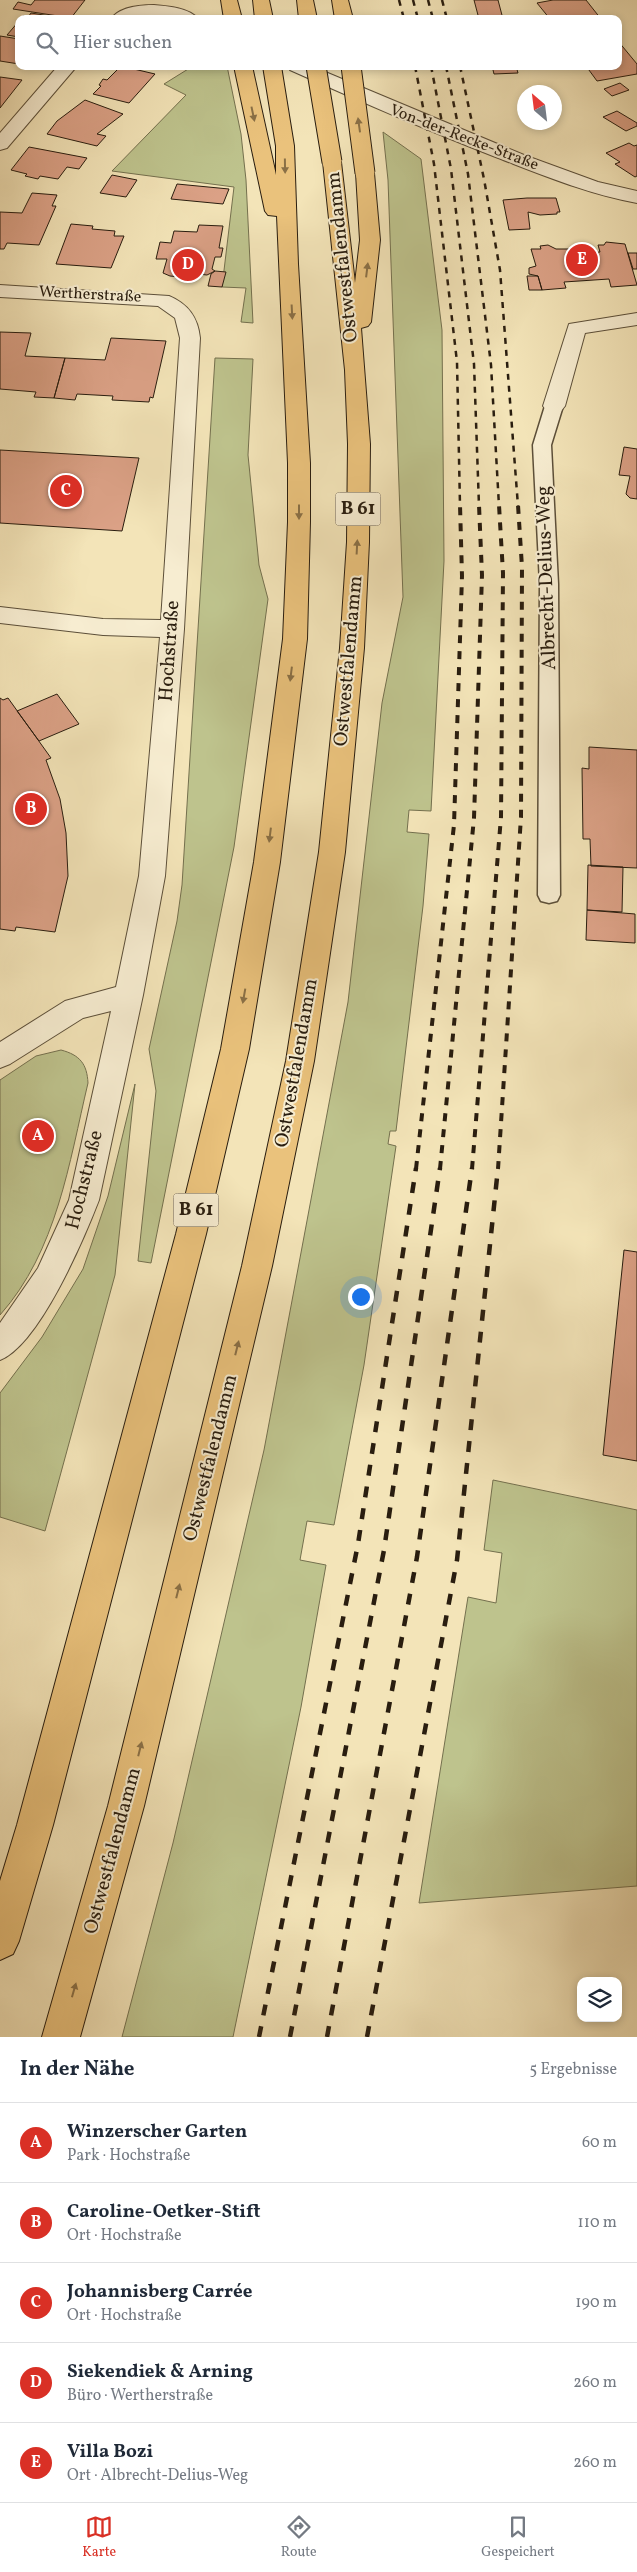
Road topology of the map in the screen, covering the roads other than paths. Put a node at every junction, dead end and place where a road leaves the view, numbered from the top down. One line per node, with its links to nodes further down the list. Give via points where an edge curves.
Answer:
1 (229, 0): 7 (highway)
2 (261, 0): 8 (highway)
3 (340, 0): 9 (highway)
4 (135, 5): 5 (street); 6 (street)
5 (124, 15)
6 (181, 15)
7 (232, 15)
8 (263, 15)
9 (343, 15)
10 (65, 70): 16 (street)
11 (244, 70): 18 (highway, B 61, one-way to 18)
12 (273, 70): 18 (highway, B 61, one-way to 18, via 285,146)
13 (305, 70): 17 (street, Von-der-Recke-Straße, via 387,108 506,154 610,191)
14 (317, 70): 22 (highway, Ostwestfalendamm / B 61, bridge, via 332,162)
15 (352, 70): 22 (highway, B 61, one-way to 15, bridge, via 370,240)
16 (0, 144)
17 (637, 197)
18 (288, 264): 30 (highway, B 61, one-way to 30, via 299,463 295,639 267,862 243,1003 191,1234 36,1825)
19 (0, 290): 20 (street, Wertherstraße, via 162,300)
20 (178, 309): 25 (street, Hochstraße, via 189,326 190,338)
21 (637, 319): 23 (street, Albrecht-Delius-Weg, via 576,328)
22 (355, 370): 31 (highway, Ostwestfalendamm / B 61, one-way to 22, via 131,1787 258,1266 300,1061 332,852 352,648 358,542 359,444)
23 (554, 406): 26 (lane, Albrecht-Delius-Weg, via 542,445 549,584)
24 (0, 615): 25 (street, via 103,626)
25 (172, 629): 27 (street, Hochstraße, via 152,876)
26 (549, 895)
27 (129, 995): 28 (street, via 75,1009); 29 (street, Hochstraße, via 84,1200 70,1239 23,1319)
28 (0, 1056)
29 (0, 1346)
30 (0, 1941)
31 (61, 2037)

